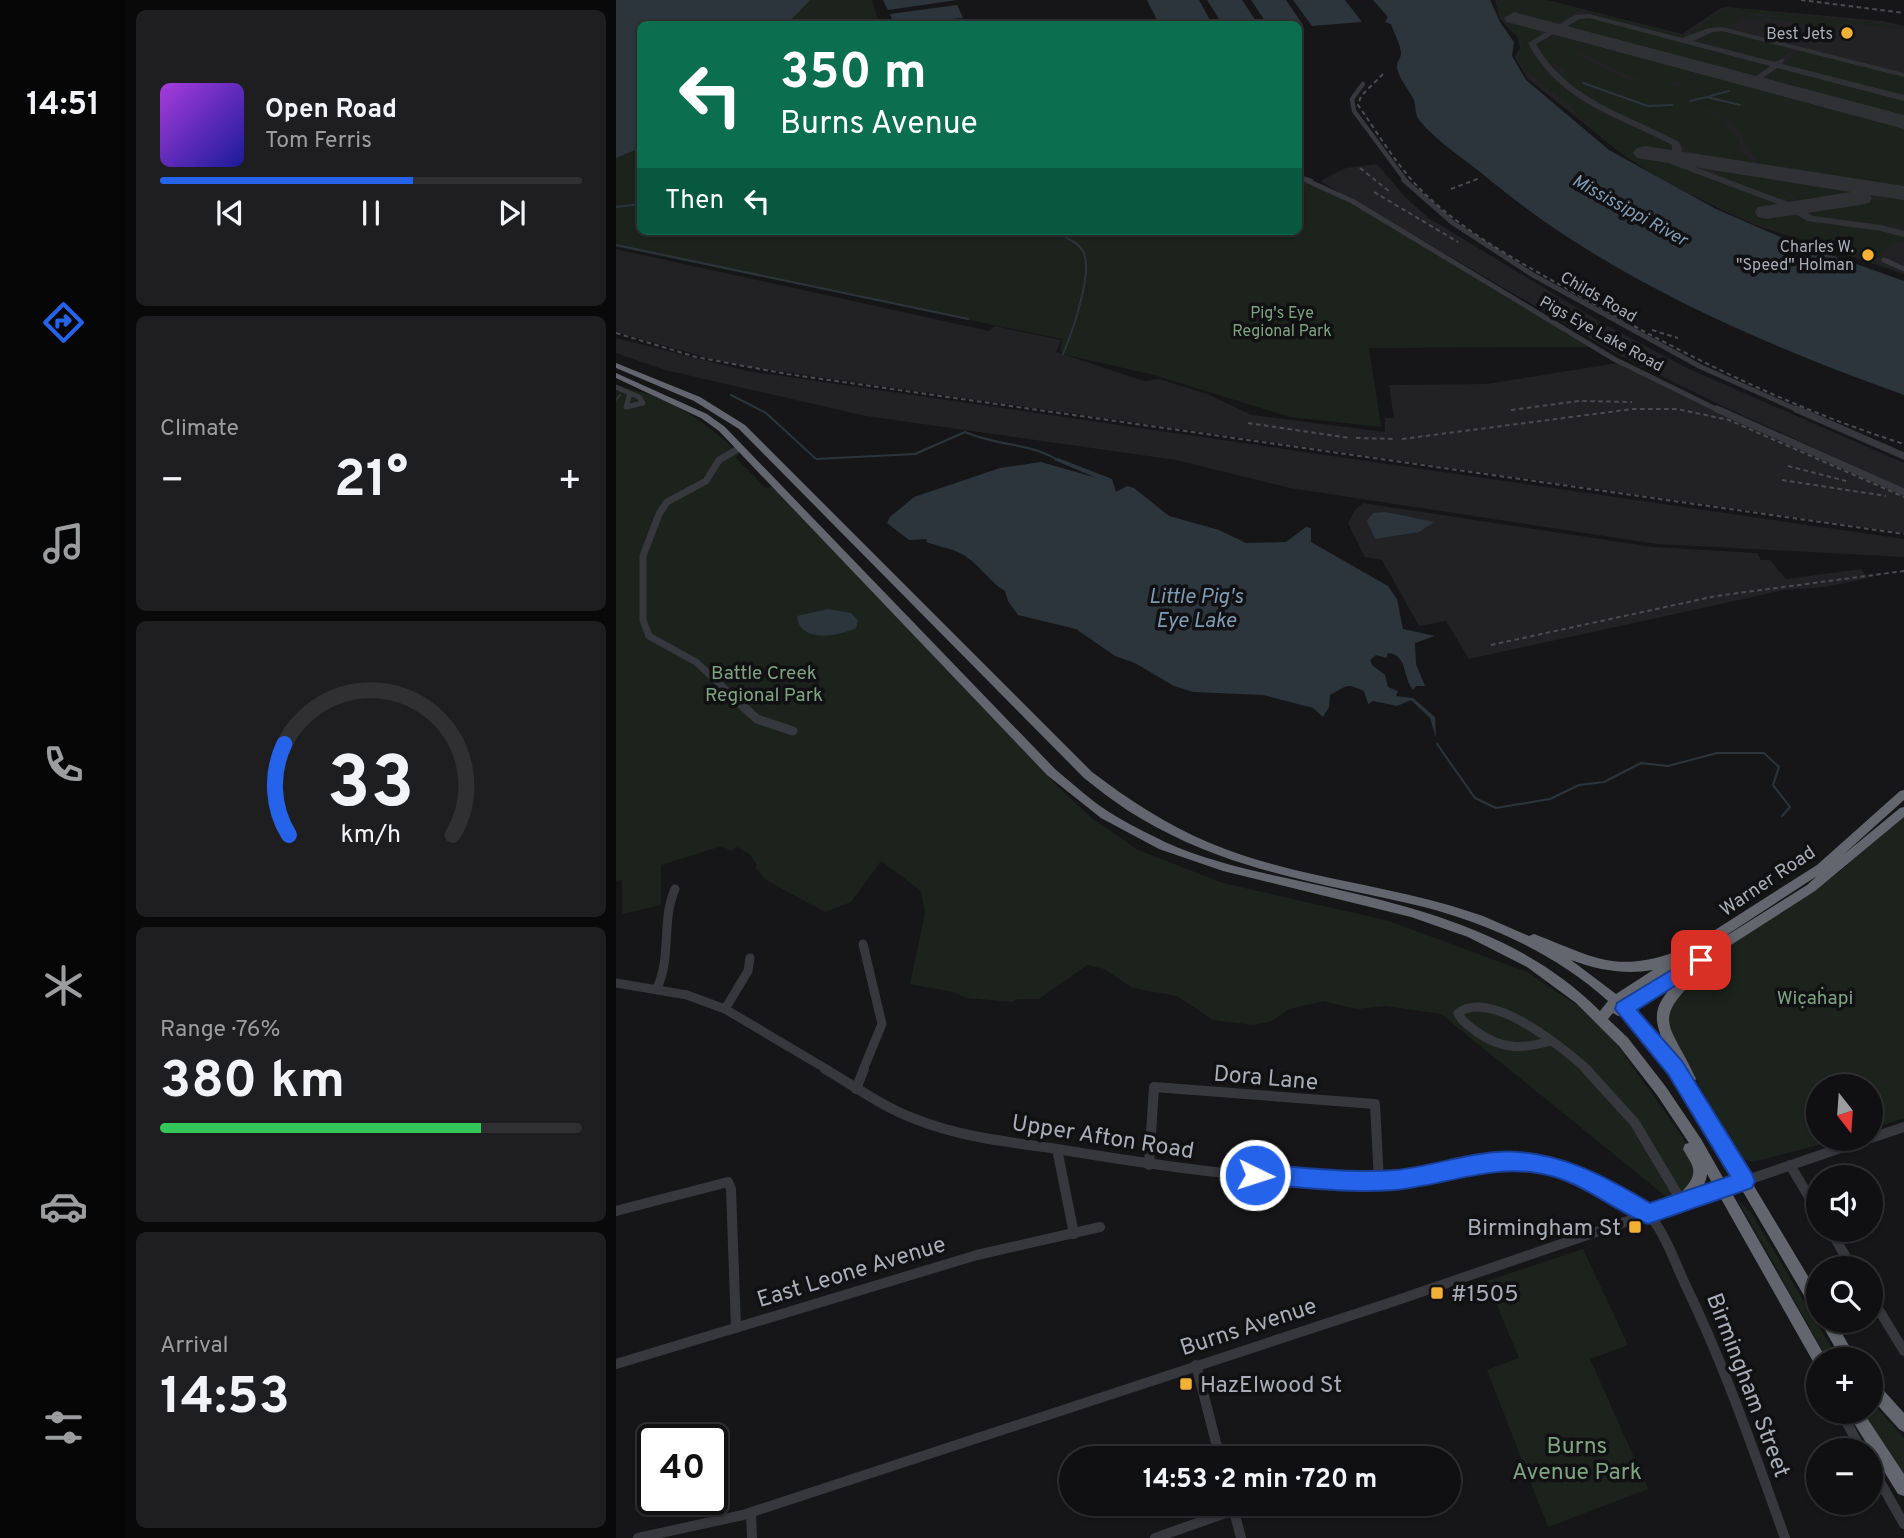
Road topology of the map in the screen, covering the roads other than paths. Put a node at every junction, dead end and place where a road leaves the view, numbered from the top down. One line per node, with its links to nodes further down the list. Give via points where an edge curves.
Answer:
1 (1363, 84): 11 (street, Childs Road, via 1352,99 1354,111 1403,179 1453,223 1533,275 1672,353)
2 (1302, 178): 12 (street, Pigs Eye Lake Road, via 1352,201 1614,359)
3 (1884, 260): 4 (street)
4 (1904, 269)
5 (616, 365): 9 (highway)
6 (616, 375): 9 (highway, via 669,399)
7 (616, 387): 8 (street)
8 (631, 394)
9 (687, 399): 10 (highway); 17 (highway, via 742,427 1088,775 1133,810 1191,842 1235,859)
10 (740, 448): 13 (street, via 719,460 706,481 667,502 659,514 643,556 643,620 649,636 696,662 757,719); 26 (highway, via 1051,772 1103,816 1166,849 1221,868 1424,916 1471,932 1542,970)
11 (1904, 456)
12 (1904, 492)
13 (793, 731)
14 (1904, 794): 18 (highway, Warner Road, via 1833,859)
15 (1904, 811): 20 (highway, Warner Road, via 1822,880)
16 (675, 888): 23 (street, via 669,907 668,964)
17 (1482, 921): 18 (highway, via 1584,962 1624,968 1668,961); 24 (highway, via 1547,953)
18 (1739, 922): 24 (highway, Warner Road)
19 (863, 944): 28 (street, via 882,1024)
20 (1724, 945): 24 (highway, Warner Road); 31 (highway, via 1670,993 1661,1012 1670,1043)
21 (750, 958): 25 (street, via 748,971)
22 (616, 983): 23 (street, Upper Afton Road)
23 (657, 988): 25 (street, Upper Afton Road)
24 (1620, 1005): 26 (highway, Warner Road); 31 (highway, via 1675,1068)
25 (725, 1009): 28 (street, Upper Afton Road)
26 (1602, 1018): 29 (highway)
27 (1551, 1041): 27 (street, via 1485,1007 1467,1006 1458,1013 1494,1045 1515,1049); 41 (street, via 1596,1076 1631,1115)
28 (856, 1088): 33 (street, Upper Afton Road, via 918,1122)
29 (1664, 1093): 39 (highway); 41 (highway, via 1701,1174)
30 (1904, 1127): 32 (street, Burns Avenue)
31 (1714, 1129): 38 (highway)
32 (1883, 1134)
33 (1057, 1149): 35 (street, Upper Afton Road); 45 (street)
34 (1830, 1152): 36 (street, Burns Avenue)
35 (1149, 1165): 37 (street, Upper Afton Road); 37 (street, Dora Lane, via 1154,1087 1375,1104)
36 (1790, 1165): 38 (street, Burns Avenue); 40 (street)
37 (1379, 1181): 43 (street, Upper Afton Road, via 1495,1162 1536,1163 1595,1183)
38 (1745, 1181): 39 (street, Burns Avenue); 46 (highway)
39 (1721, 1188): 41 (street, Burns Avenue); 47 (highway)
40 (1806, 1192)
41 (1682, 1202): 43 (street, Burns Avenue)
42 (616, 1211): 49 (street, via 728,1182)
43 (1648, 1214): 54 (street, Burns Avenue); 69 (street, Birmingham Street, via 1706,1323)
44 (1100, 1227): 45 (street, East Leone Avenue)
45 (1074, 1234): 49 (street, East Leone Avenue, via 977,1255)
46 (1806, 1285)
47 (1785, 1304): 50 (street); 51 (highway)
48 (1883, 1317): 52 (street)
49 (736, 1328): 53 (street, East Leone Avenue)
50 (1807, 1347)
51 (1812, 1347)
52 (1904, 1351)
53 (616, 1364)
54 (1196, 1364): 58 (street); 61 (street, Burns Avenue)
55 (1883, 1400): 57 (highway)
56 (1862, 1424): 60 (highway)
57 (1904, 1424)
58 (1217, 1446)
59 (1883, 1487): 64 (street)
60 (1904, 1488)
61 (751, 1513): 65 (street, Burns Avenue); 66 (street)
62 (1210, 1516): 67 (street)
63 (1235, 1516): 68 (street)
64 (1904, 1524)
65 (638, 1538)
66 (752, 1538)
67 (1155, 1538)
68 (1241, 1538)
69 (1785, 1538)

